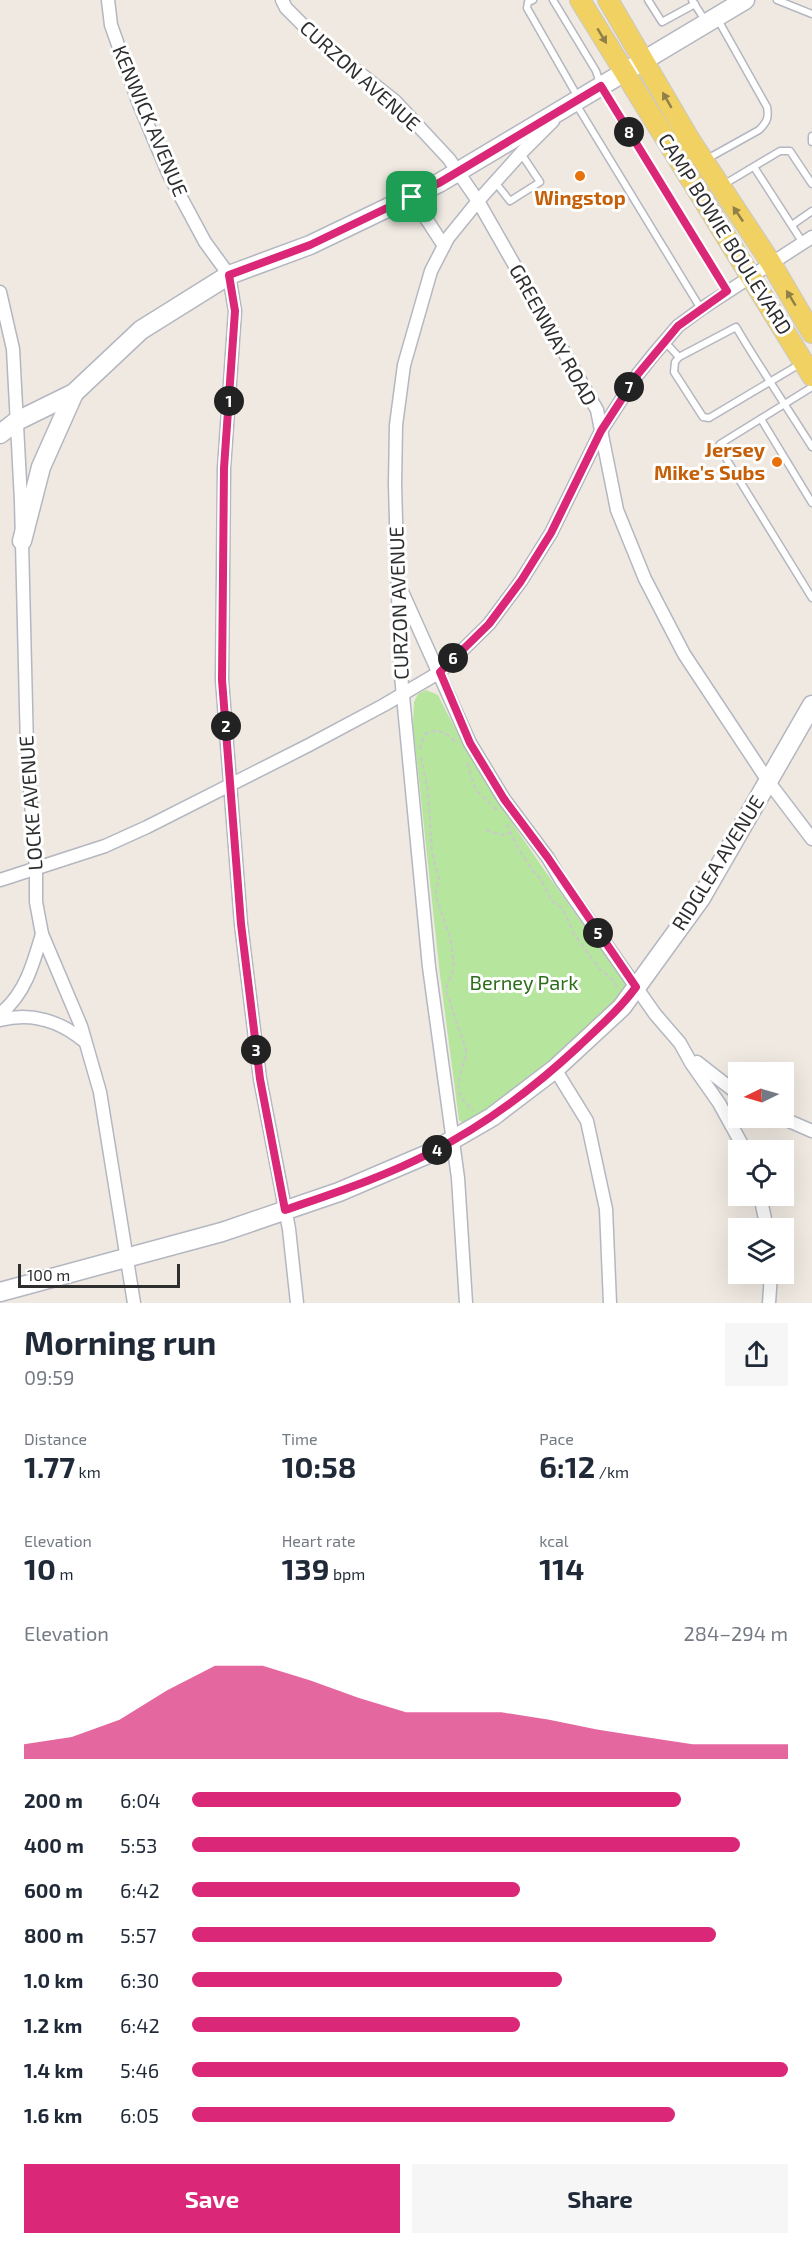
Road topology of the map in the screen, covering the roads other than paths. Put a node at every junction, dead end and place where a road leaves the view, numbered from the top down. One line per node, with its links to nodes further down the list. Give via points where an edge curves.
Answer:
1 (108, 0): 34 (street, KENWICK AVENUE, via 111,25 169,175 205,242)
2 (282, 0): 23 (street, CURZON AVENUE, via 317,39 395,101)
3 (533, 0): 17 (lane, via 527,8)
4 (553, 0): 16 (lane)
5 (580, 0): 15 (main road, CAMP BOWIE BOULEVARD, one-way to 15)
6 (608, 0): 14 (main road, CAMP BOWIE BOULEVARD)
7 (648, 0): 11 (lane, via 662,22)
8 (704, 0): 11 (lane)
9 (745, 0): 13 (street)
10 (777, 0): 12 (lane)
11 (694, 3): 13 (lane)
12 (812, 14)
13 (711, 20): 14 (street); 21 (lane, via 767,107 768,116 759,130)
14 (644, 60): 15 (street); 21 (main road, CAMP BOWIE BOULEVARD, one-way to 14)
15 (624, 72): 16 (street); 35 (main road, CAMP BOWIE BOULEVARD)
16 (601, 86): 17 (street); 36 (lane)
17 (574, 102): 20 (street); 38 (lane)
18 (812, 136): 19 (lane)
19 (812, 142)
20 (516, 146): 23 (street); 24 (street); 24 (lane, via 540,182 510,201)
21 (703, 161): 26 (main road, CAMP BOWIE BOULEVARD)
22 (754, 166): 25 (lane, via 780,151 790,151); 26 (lane); 30 (lane)
23 (458, 172): 27 (street); 28 (street, CURZON AVENUE)
24 (495, 182): 28 (street)
25 (812, 184)
26 (720, 187): 33 (main road, CAMP BOWIE BOULEVARD, one-way to 26)
27 (412, 197): 32 (street); 34 (street, via 310,245)
28 (478, 201): 32 (street, CURZON AVENUE); 49 (street, GREENWAY ROAD, via 597,410)
29 (812, 211): 30 (lane)
30 (792, 225): 31 (lane)
31 (807, 240): 33 (street)
32 (444, 246): 54 (street, CURZON AVENUE, via 424,288 404,365 396,425)
33 (771, 263): 35 (street); 39 (main road, CAMP BOWIE BOULEVARD, one-way to 33)
34 (229, 275): 45 (street, via 141,330); 60 (street, KENWICK AVENUE, via 235,311 224,468 222,680)
35 (751, 275): 36 (street); 42 (main road, CAMP BOWIE BOULEVARD)
36 (727, 291): 38 (street)
37 (0, 292): 48 (street, LOCKE AVENUE, via 13,349)
38 (701, 309): 40 (street)
39 (812, 333)
40 (664, 342): 41 (lane); 49 (street)
41 (679, 357): 43 (lane, via 736,327); 43 (lane, via 674,372 703,417 709,418)
42 (808, 369): 43 (lane)
43 (769, 382): 46 (lane)
44 (812, 387): 46 (lane)
45 (74, 393): 48 (street); 53 (street, via 41,467)
46 (785, 404): 47 (lane); 51 (lane)
47 (760, 419): 52 (lane); 55 (lane, via 719,447)
48 (16, 421): 50 (street); 53 (street, LOCKE AVENUE)
49 (601, 431): 56 (street, via 551,533 521,581 489,624); 59 (street, GREENWAY ROAD, via 617,510 645,579 684,654)
50 (0, 434)
51 (812, 447)
52 (812, 503)
53 (22, 541): 62 (street, LOCKE AVENUE, via 27,748)
54 (398, 584): 56 (street); 57 (street, CURZON AVENUE)
55 (812, 598)
56 (440, 672): 57 (street); 65 (street, via 470,743 517,828 548,858)
57 (403, 694): 60 (street); 75 (street, CURZON AVENUE, via 429,967)
58 (812, 705): 59 (street, RIDGLEA AVENUE)
59 (768, 781): 61 (street, GREENWAY ROAD); 65 (street, RIDGLEA AVENUE, via 700,898)
60 (230, 784): 62 (street, via 105,846); 76 (street, KENWICK AVENUE, via 241,924 260,1079)
61 (812, 839)
62 (36, 869): 63 (street); 64 (street, LOCKE AVENUE, via 36,902)
63 (0, 880)
64 (42, 934): 66 (street, via 23,987); 68 (street, LOCKE AVENUE)
65 (627, 989): 69 (street); 70 (street, RIDGLEA AVENUE, via 622,1007)
66 (0, 1014)
67 (0, 1020): 68 (street, via 29,1017 52,1022 65,1026)
68 (84, 1041): 77 (street, LOCKE AVENUE, via 100,1092)
69 (680, 1043): 71 (street, via 702,1068); 74 (street)
70 (555, 1068): 75 (street, RIDGLEA AVENUE, via 492,1117); 83 (street, via 587,1122 606,1209)
71 (728, 1087)
72 (794, 1123): 73 (street)
73 (812, 1131)
74 (740, 1140)
75 (453, 1141): 76 (street, RIDGLEA AVENUE, via 387,1173); 82 (street, CURZON AVENUE)
76 (285, 1210): 77 (street, RIDGLEA AVENUE); 81 (street, KENWICK AVENUE)
77 (127, 1258): 79 (street, RIDGLEA AVENUE); 80 (street, LOCKE AVENUE)
78 (770, 1284): 84 (street)
79 (0, 1292)
80 (134, 1303)
81 (297, 1303)
82 (466, 1303)
83 (610, 1303)
84 (769, 1303)

